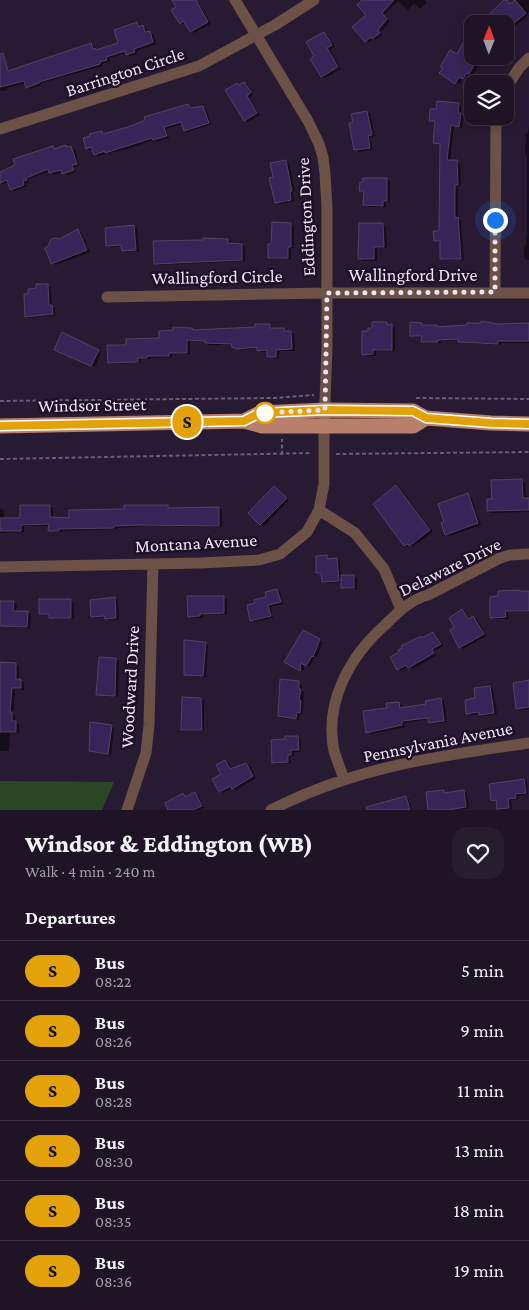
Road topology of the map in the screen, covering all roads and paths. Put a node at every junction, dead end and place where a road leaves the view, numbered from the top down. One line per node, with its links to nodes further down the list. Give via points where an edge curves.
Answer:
1 (234, 0): 3 (street, Eddington Drive)
2 (314, 0): 3 (street, Barrington Circle)
3 (255, 36): 7 (street, Barrington Circle, via 199,66); 9 (street, Eddington Drive, via 308,121 323,157 327,207)
4 (529, 58): 5 (street)
5 (514, 76)
6 (496, 125): 8 (street)
7 (0, 129)
8 (495, 292): 9 (street, Wallingford Drive); 10 (street, Wallingford Drive)
9 (327, 293): 11 (street, Wallingford Circle); 12 (street, Eddington Drive)
10 (529, 293)
11 (108, 297)
12 (325, 410): 13 (main road, Windsor Street, via 413,411); 14 (main road, Windsor Street, via 260,413); 17 (street, Eddington Drive)
13 (426, 418): 15 (main road, Windsor Street); 17 (main road, Windsor Street, via 413,426)
14 (244, 421): 16 (main road, Windsor Street); 17 (main road, Windsor Street, via 262,426)
15 (529, 424)
16 (0, 426)
17 (324, 426): 19 (street, Montana Avenue)
18 (529, 452): 19 (path)
19 (324, 453): 20 (path); 21 (street, Montana Avenue, via 324,484)
20 (0, 459)
21 (319, 510): 23 (street, Montana Avenue, via 307,532 280,554 241,562); 25 (street, via 355,533 384,569)
22 (529, 554): 25 (street, Delaware Drive, via 500,558 416,598)
23 (153, 564): 24 (street, Montana Avenue); 28 (street, Woodward Drive, via 146,753)
24 (0, 567)
25 (401, 609): 27 (street, Delaware Drive, via 369,638 355,657 336,701 334,750)
26 (529, 743): 27 (street, Pennsylvania Avenue, via 429,758)
27 (344, 780): 29 (street, Pennsylvania Avenue)
28 (126, 810)
29 (271, 810)

